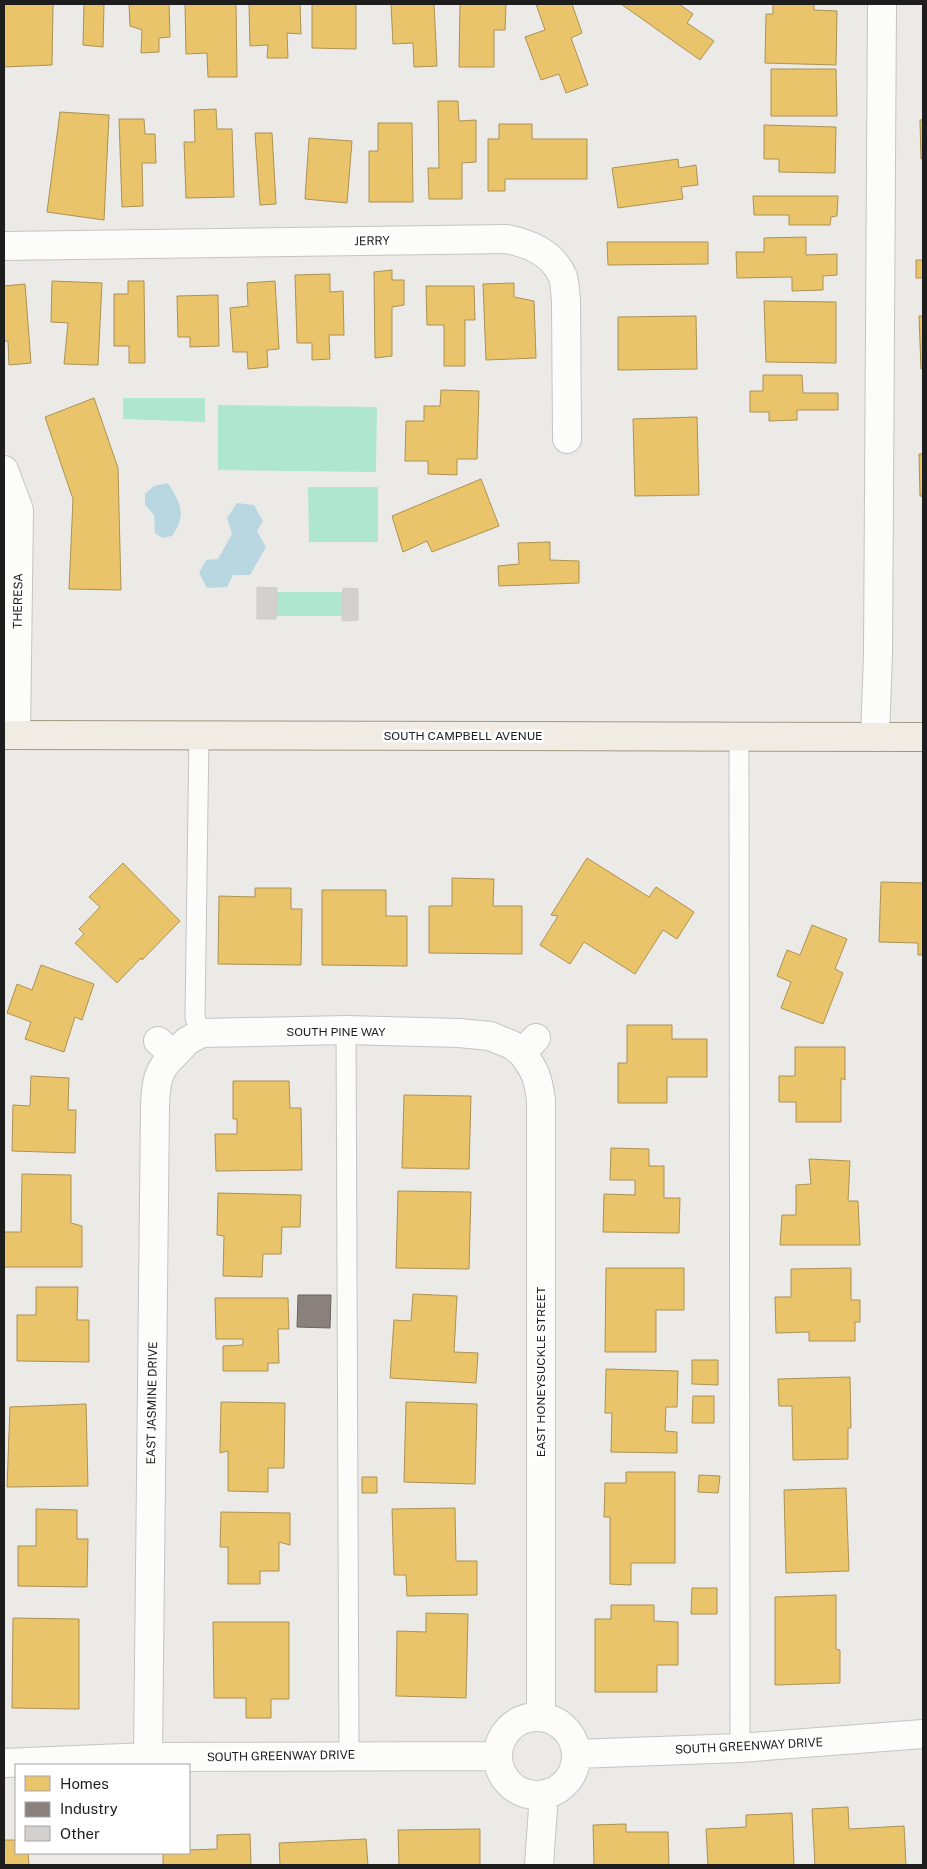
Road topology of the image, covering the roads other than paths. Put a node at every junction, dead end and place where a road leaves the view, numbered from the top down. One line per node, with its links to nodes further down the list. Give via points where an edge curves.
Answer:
1 (882, 4): 8 (street)
2 (4, 246): 3 (street, JERRY, via 507,239 526,243 553,259 563,278)
3 (567, 439)
4 (4, 470): 5 (street, THERESA, via 19,510)
5 (10, 735): 6 (main road, SOUTH CAMPBELL AVENUE)
6 (199, 735): 7 (main road, SOUTH CAMPBELL AVENUE); 11 (lane, via 195,1018)
7 (738, 736): 8 (main road, SOUTH CAMPBELL AVENUE); 15 (lane)
8 (875, 736): 9 (main road, SOUTH CAMPBELL AVENUE)
9 (923, 737)
10 (346, 1030): 11 (street, SOUTH PINE WAY); 12 (street, SOUTH PINE WAY, via 460,1033 490,1036 512,1045); 17 (lane)
11 (202, 1033): 19 (street, EAST JASMINE DRIVE, via 166,1048 165,1063 156,1082)
12 (529, 1046): 13 (street, EAST HONEYSUCKLE STREET, via 541,1100)
13 (541, 1717): 16 (street, via 565,1729 574,1743); 18 (street, via 520,1720 511,1726 504,1735)
14 (923, 1734): 15 (street, SOUTH GREENWAY DRIVE)
15 (740, 1748): 16 (street, SOUTH GREENWAY DRIVE)
16 (576, 1754): 21 (street, via 570,1776 555,1790)
17 (349, 1755): 18 (street, SOUTH GREENWAY DRIVE); 19 (street, SOUTH GREENWAY DRIVE)
18 (498, 1756): 21 (street, via 504,1777 512,1786 522,1792)
19 (148, 1757): 20 (street, SOUTH GREENWAY DRIVE)
20 (4, 1763)
21 (544, 1794): 22 (street)
22 (539, 1865)

